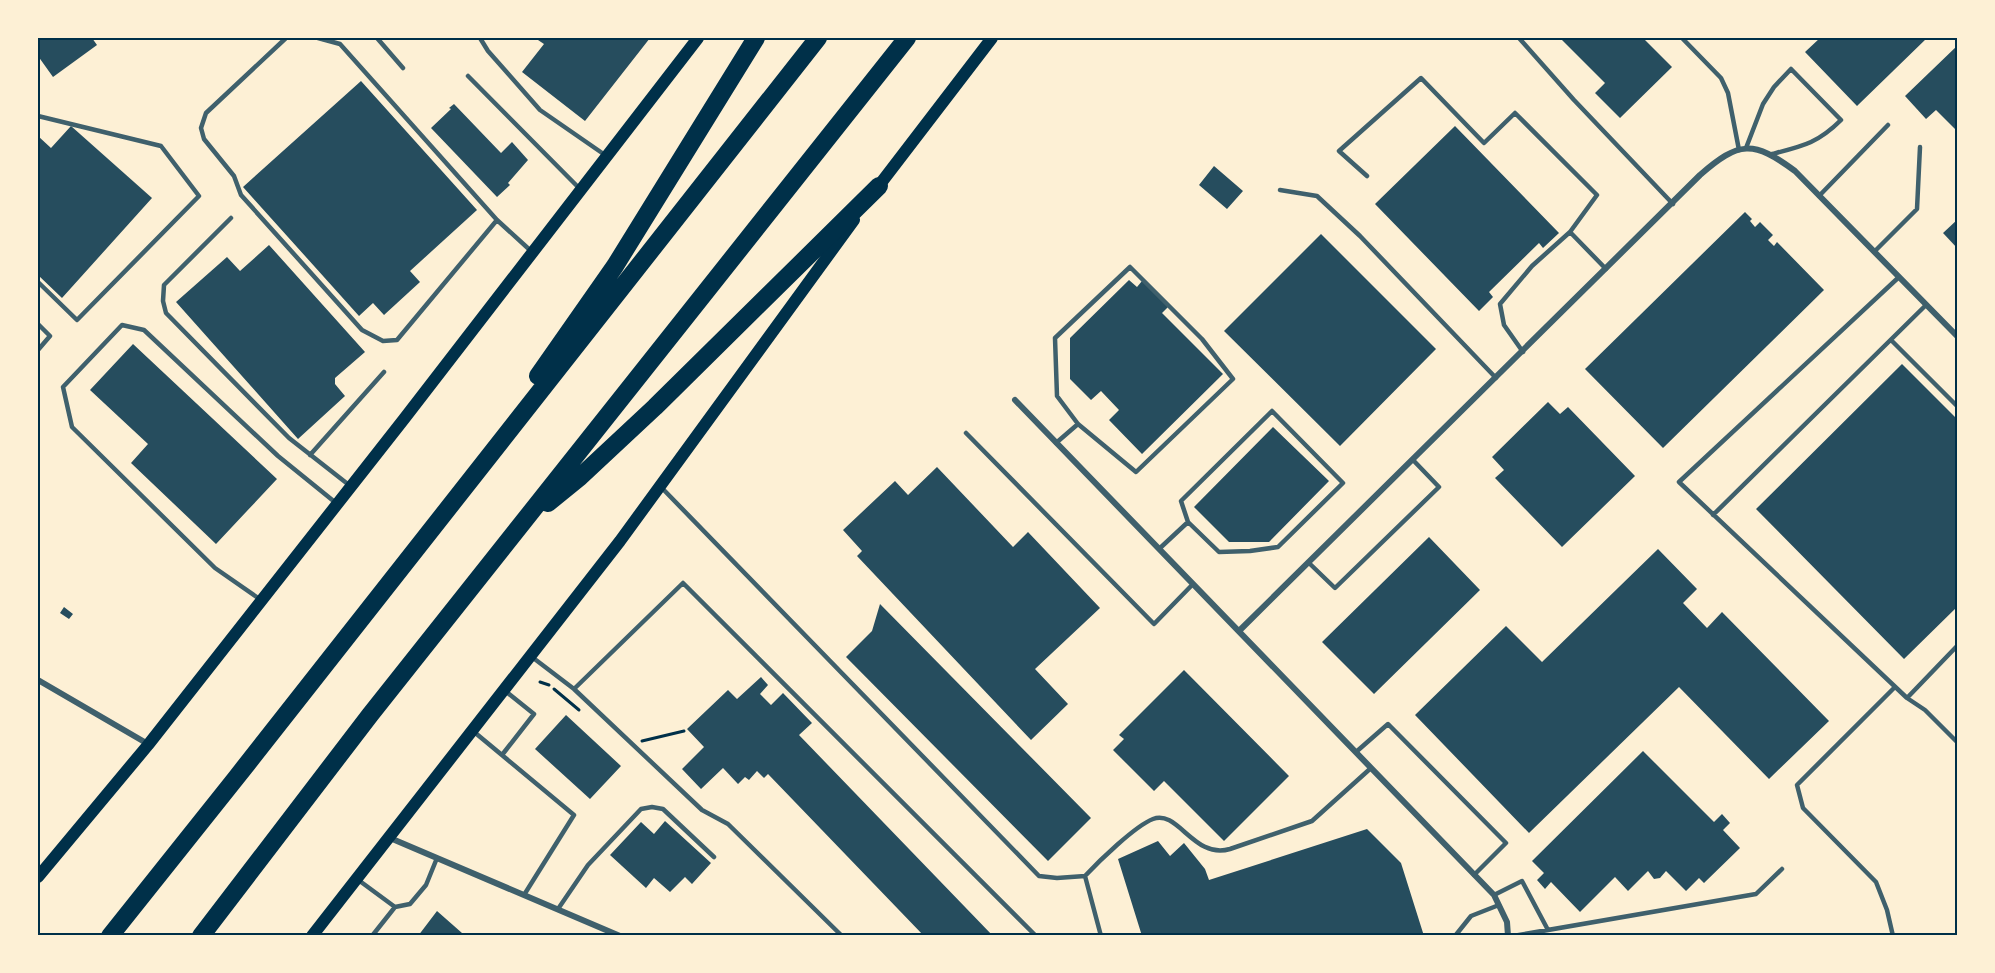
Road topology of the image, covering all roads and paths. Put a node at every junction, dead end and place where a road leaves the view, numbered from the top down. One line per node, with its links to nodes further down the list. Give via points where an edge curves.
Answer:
1 (286, 38): 28 (lane, via 206,113 201,128 204,139 234,176 241,195 362,330 383,341 397,340)
2 (318, 38): 28 (lane, via 340,44)
3 (377, 38): 12 (lane)
4 (480, 38): 20 (lane, via 540,111)
5 (698, 38): 20 (main road)
6 (756, 38): 57 (highway, via 615,266)
7 (818, 38): 57 (highway)
8 (908, 38): 55 (highway)
9 (992, 38): 22 (main road)
10 (1519, 38): 26 (lane)
11 (1682, 38): 18 (lane, via 1721,78 1728,93)
12 (403, 68)
13 (468, 76): 23 (lane)
14 (38, 116): 34 (lane, via 161,146 199,196 77,320)
15 (1888, 125): 25 (lane)
16 (1920, 147): 31 (lane, via 1917,209)
17 (1746, 148): 18 (street); 19 (street); 19 (lane, via 1763,104 1791,69 1841,120 1826,136)
18 (1739, 150): 26 (street, via 1723,155)
19 (1773, 154): 25 (street)
20 (607, 156): 23 (main road)
21 (1367, 176): 29 (lane, via 1339,151 1421,78 1484,143 1515,113 1597,195)
22 (879, 186): 51 (main road); 55 (highway, via 655,407)
23 (581, 190): 30 (main road)
24 (1280, 190): 42 (lane, via 1317,196)
25 (1819, 196): 31 (street)
26 (1673, 204): 32 (street)
27 (231, 218): 48 (lane, via 164,285 166,313)
28 (497, 220): 30 (lane)
29 (1570, 232): 32 (lane); 40 (lane, via 1532,266 1500,304 1504,325)
30 (533, 252): 50 (main road)
31 (1874, 252): 33 (street)
32 (1606, 269): 40 (street)
33 (1899, 277): 35 (street); 53 (lane, via 1678,482)
34 (38, 282)
35 (1926, 304): 37 (street); 38 (lane)
36 (38, 324): 39 (lane, via 50,336)
37 (1958, 337)
38 (1891, 340): 44 (lane); 53 (lane)
39 (38, 350)
40 (1522, 352): 42 (street)
41 (384, 372): 48 (lane)
42 (1496, 378): 49 (street)
43 (1015, 400): 47 (street)
44 (1958, 407)
45 (1078, 424): 45 (lane, via 1057,396 1055,338 1130,267 1202,339 1233,380 1136,472); 47 (lane)
46 (966, 433): 59 (lane, via 1154,624)
47 (1056, 443): 56 (street)
48 (310, 455): 50 (lane)
49 (1413, 460): 58 (street); 58 (lane, via 1439,487 1335,588)
50 (351, 486): 52 (main road)
51 (660, 486): 63 (main road); 85 (lane, via 1039,876)
52 (337, 504): 60 (main road); 60 (lane, via 278,456 144,330 122,325 63,387 72,427 215,568)
53 (1713, 515): 66 (lane)
54 (1188, 522): 54 (lane, via 1181,501 1272,411 1343,483 1278,547 1219,552); 56 (lane)
55 (521, 525): 94 (highway)
56 (1159, 549): 59 (street)
57 (408, 560): 93 (highway)
58 (1309, 563): 61 (street)
59 (1194, 584): 61 (street)
60 (261, 600): 75 (main road)
61 (1239, 631): 76 (street)
62 (1958, 645): 69 (lane)
63 (530, 656): 67 (main road); 68 (lane)
64 (38, 680): 75 (street)
65 (540, 682): 70 (path, via 548,683)
66 (1895, 687): 69 (lane); 104 (lane, via 1797,785 1803,808 1876,882)
67 (504, 689): 71 (main road); 77 (lane, via 534,714)
68 (574, 689): 98 (lane, via 702,810 728,824); 99 (lane, via 683,583)
69 (1907, 698): 74 (lane)
70 (580, 711)
71 (472, 730): 77 (lane); 79 (main road)
72 (684, 731): 73 (path)
73 (639, 742)
74 (1958, 743)
75 (148, 745): 84 (main road)
76 (1356, 752): 78 (street); 83 (lane, via 1388,724 1506,843)
77 (502, 755): 87 (lane, via 574,815)
78 (1371, 768): 83 (street); 85 (lane, via 1312,821 1219,852 1206,848 1168,819 1154,818)
79 (390, 838): 81 (street); 86 (main road)
80 (714, 857): 91 (lane, via 663,808 641,809 588,865)
81 (436, 858): 87 (street); 90 (lane, via 426,885 410,904)
82 (1782, 869): 92 (lane, via 1756,894)
83 (1474, 874): 88 (street)
84 (38, 876)
85 (1085, 876): 100 (lane)
86 (357, 879): 90 (lane); 95 (main road)
87 (524, 895): 91 (street)
88 (1494, 895): 89 (street); 92 (lane, via 1522,881)
89 (1499, 905): 101 (lane, via 1471,916); 102 (street)
90 (395, 907): 96 (lane)
91 (558, 909): 97 (street)
92 (1548, 930): 103 (lane)
93 (110, 936)
94 (201, 936)
95 (312, 936)
96 (372, 936)
97 (620, 936)
98 (842, 936)
99 (1036, 936)
100 (1101, 936)
101 (1455, 936)
102 (1509, 936)
103 (1513, 936)
104 (1893, 936)

